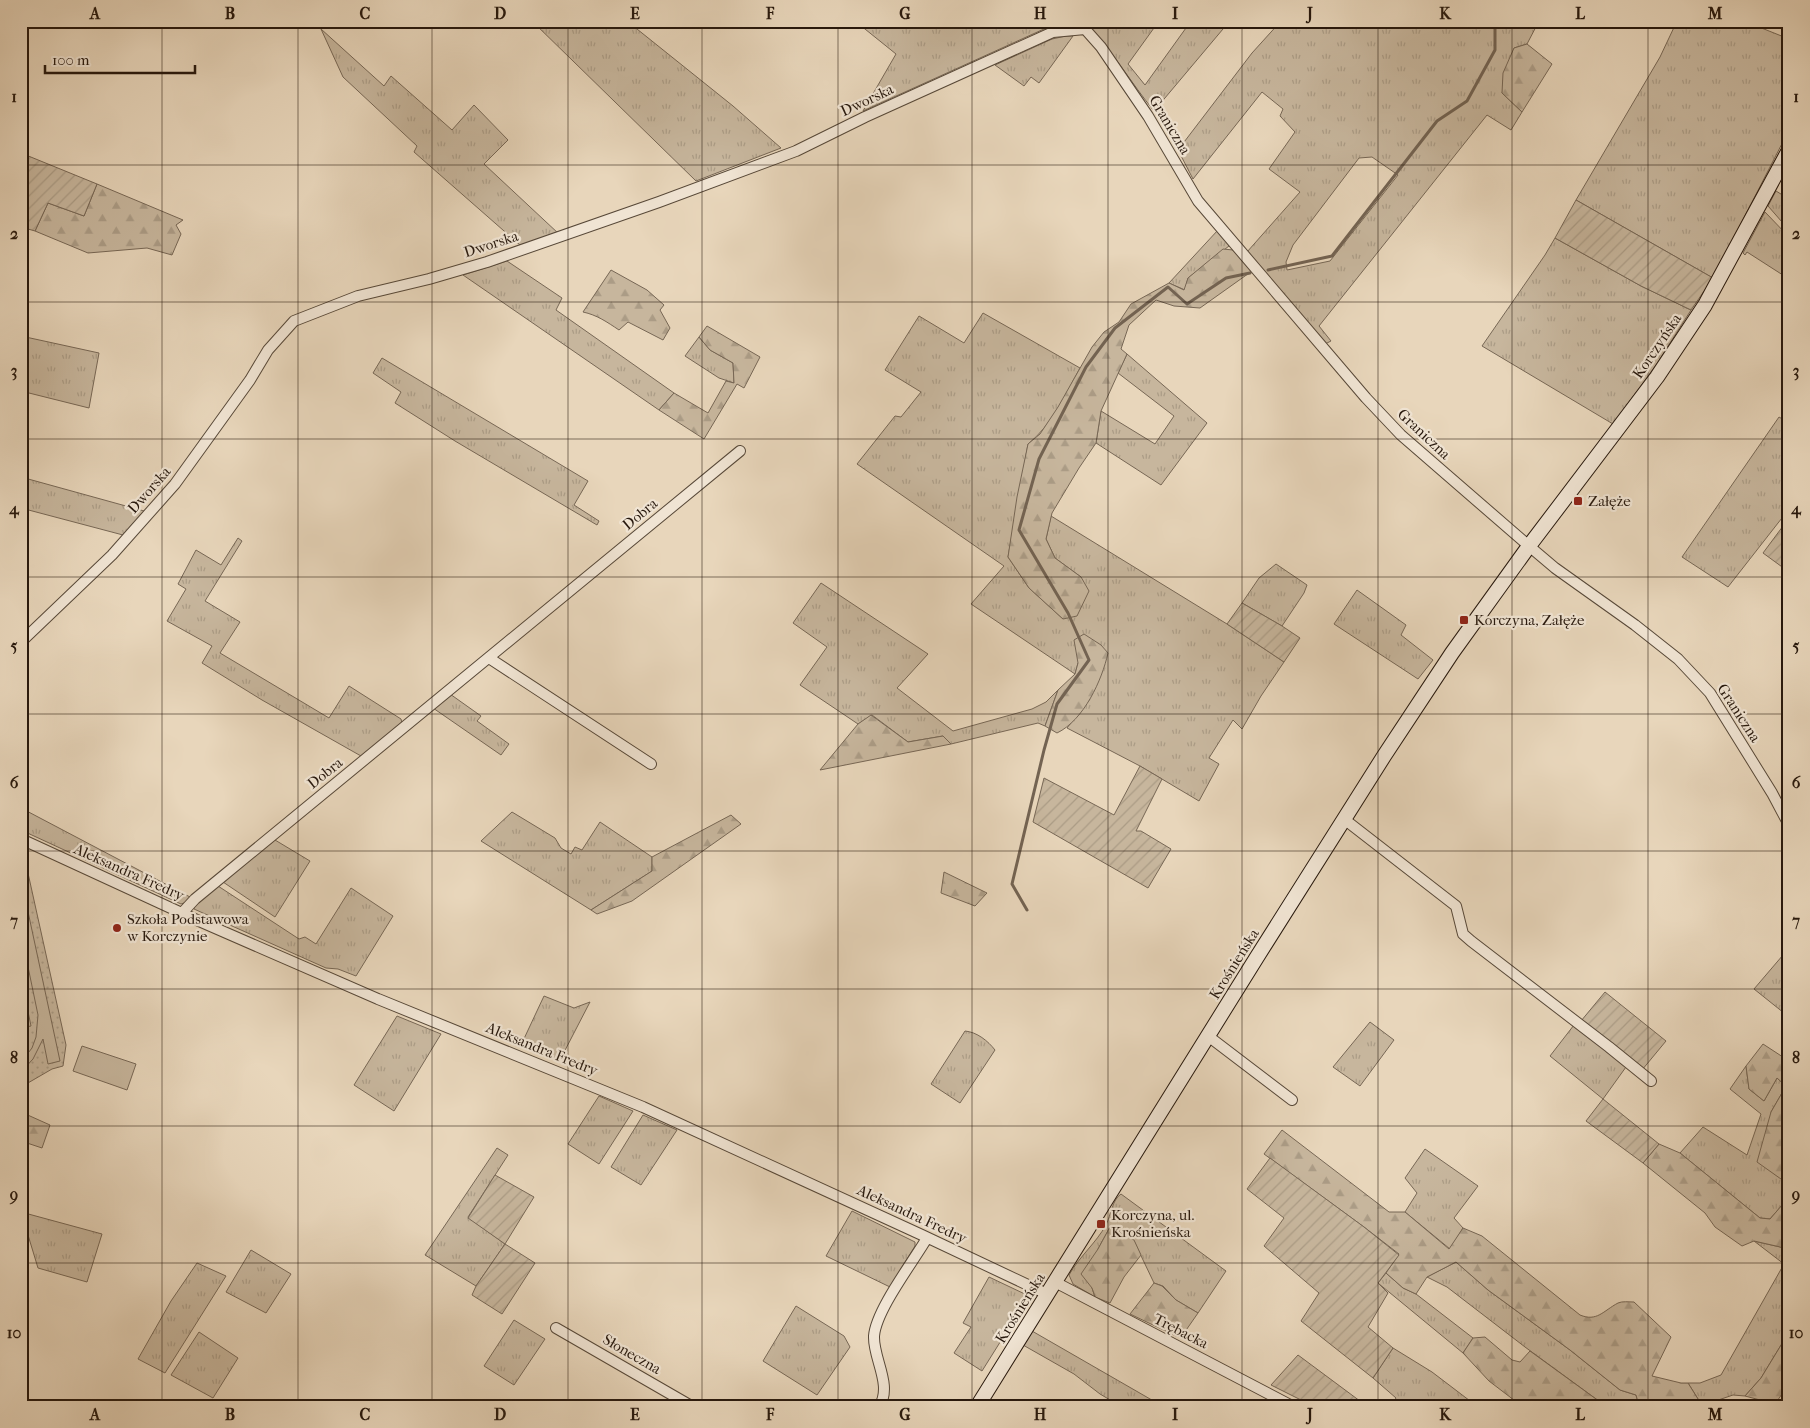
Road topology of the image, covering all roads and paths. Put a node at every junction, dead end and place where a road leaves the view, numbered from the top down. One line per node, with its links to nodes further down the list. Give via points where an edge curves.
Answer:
1 (1083, 25): 4 (street, Graniczna, via 1148,116 1198,201 1366,398 1402,435); 5 (street, Dworska, via 1053,32 796,151 487,262 358,296 294,321 268,350 175,484 112,555)
2 (1789, 150): 4 (main road, Korczyńska, via 1704,305 1657,377)
3 (740, 451): 6 (street, Dobra)
4 (1529, 546): 8 (main road, Krośnieńska, via 1452,653); 9 (street, Graniczna, via 1678,659 1710,693)
5 (21, 642)
6 (489, 658): 7 (street); 11 (street, Dobra)
7 (651, 764)
8 (1344, 819): 12 (main road, Krośnieńska); 13 (street, via 1456,906 1463,934 1471,941)
9 (1789, 825)
10 (21, 840): 11 (street, Aleksandra Fredry)
11 (182, 913): 15 (street, Aleksandra Fredry, via 384,1002 643,1107)
12 (1208, 1036): 14 (street); 16 (main road, Krośnieńska)
13 (1651, 1081)
14 (1292, 1100)
15 (927, 1238): 17 (street, Aleksandra Fredry); 20 (street, via 878,1317 874,1337 883,1383 883,1399)
16 (1055, 1282): 17 (main road, Krośnieńska); 22 (street, Trębacka)
17 (1047, 1294): 21 (main road, Krośnieńska)
18 (556, 1328): 19 (street, Słoneczna)
19 (693, 1407)
20 (878, 1407)
21 (977, 1407)
22 (1294, 1407)

